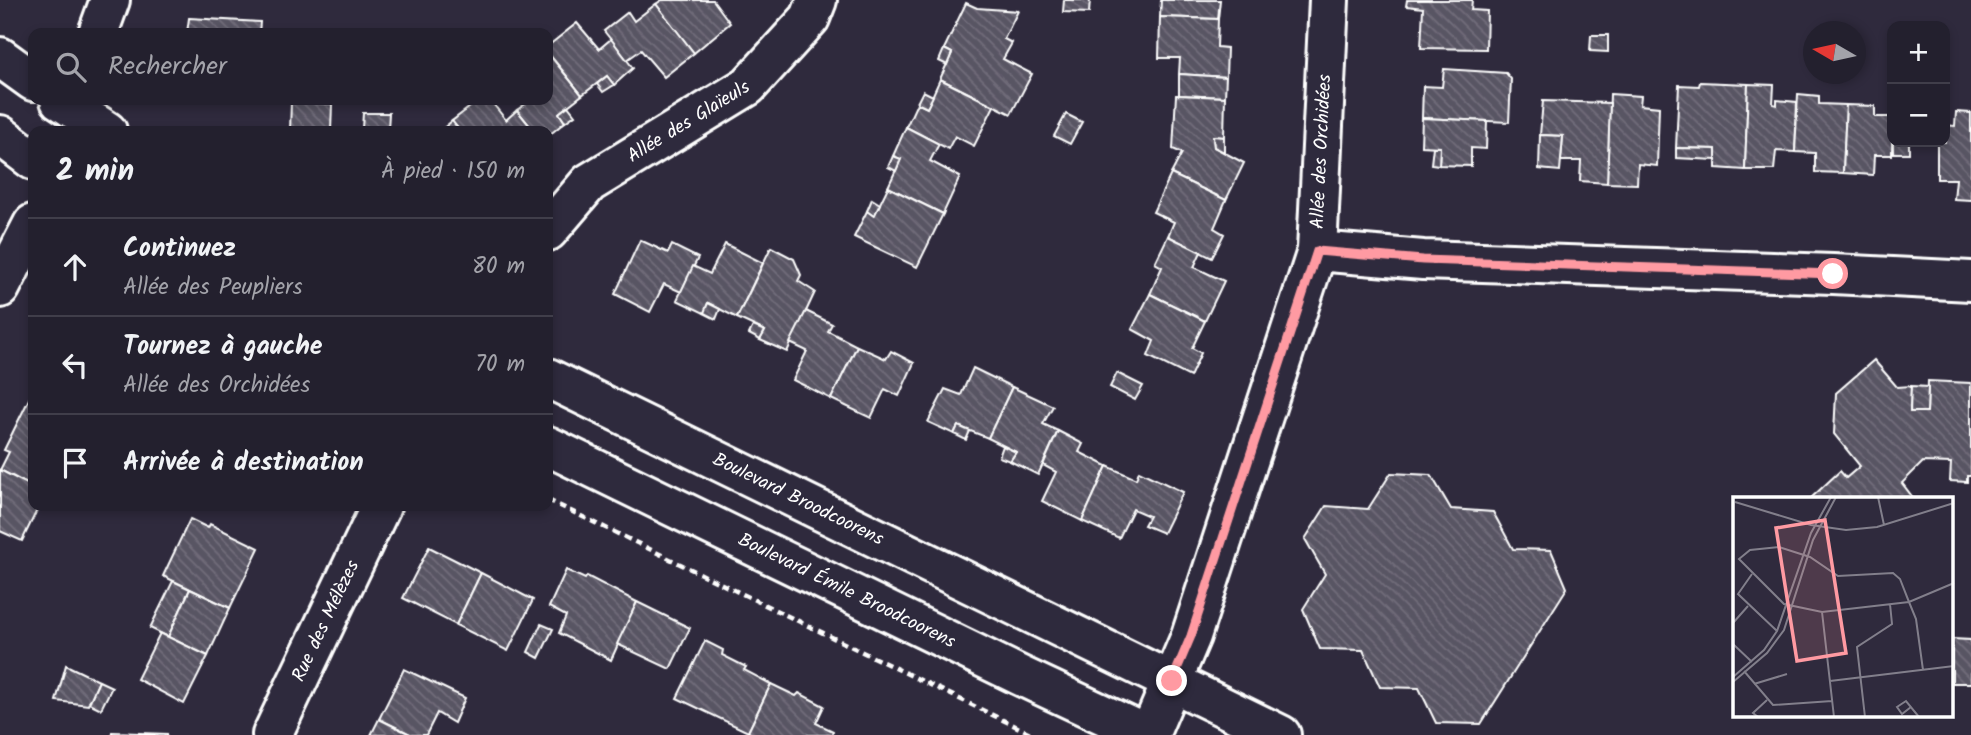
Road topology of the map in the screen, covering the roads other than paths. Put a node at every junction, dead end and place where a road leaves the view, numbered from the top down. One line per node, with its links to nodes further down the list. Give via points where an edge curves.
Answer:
1 (110, 0): 4 (street)
2 (817, 0): 11 (street, Allée des Glaïeuls, via 810,18 748,86 589,183)
3 (1328, 0): 13 (street, Allée des Orchidées)
4 (100, 28)
5 (0, 57): 6 (street)
6 (28, 77)
7 (66, 110): 8 (street)
8 (97, 126)
9 (0, 135): 10 (street)
10 (28, 156)
11 (553, 224)
12 (28, 234): 15 (street)
13 (1317, 251): 14 (street, via 1423,260); 19 (street, Allée des Orchidées, via 1191,636)
14 (1971, 281)
15 (0, 288)
16 (553, 380): 19 (street, Boulevard Broodcoorens)
17 (553, 448): 21 (street, Boulevard Émile Broodcoorens)
18 (379, 511): 20 (street, Rue des Mélèzes)
19 (1172, 681): 21 (street, Allée des Orchidées); 22 (street)
20 (272, 735)
21 (1148, 735)
22 (1281, 735)

